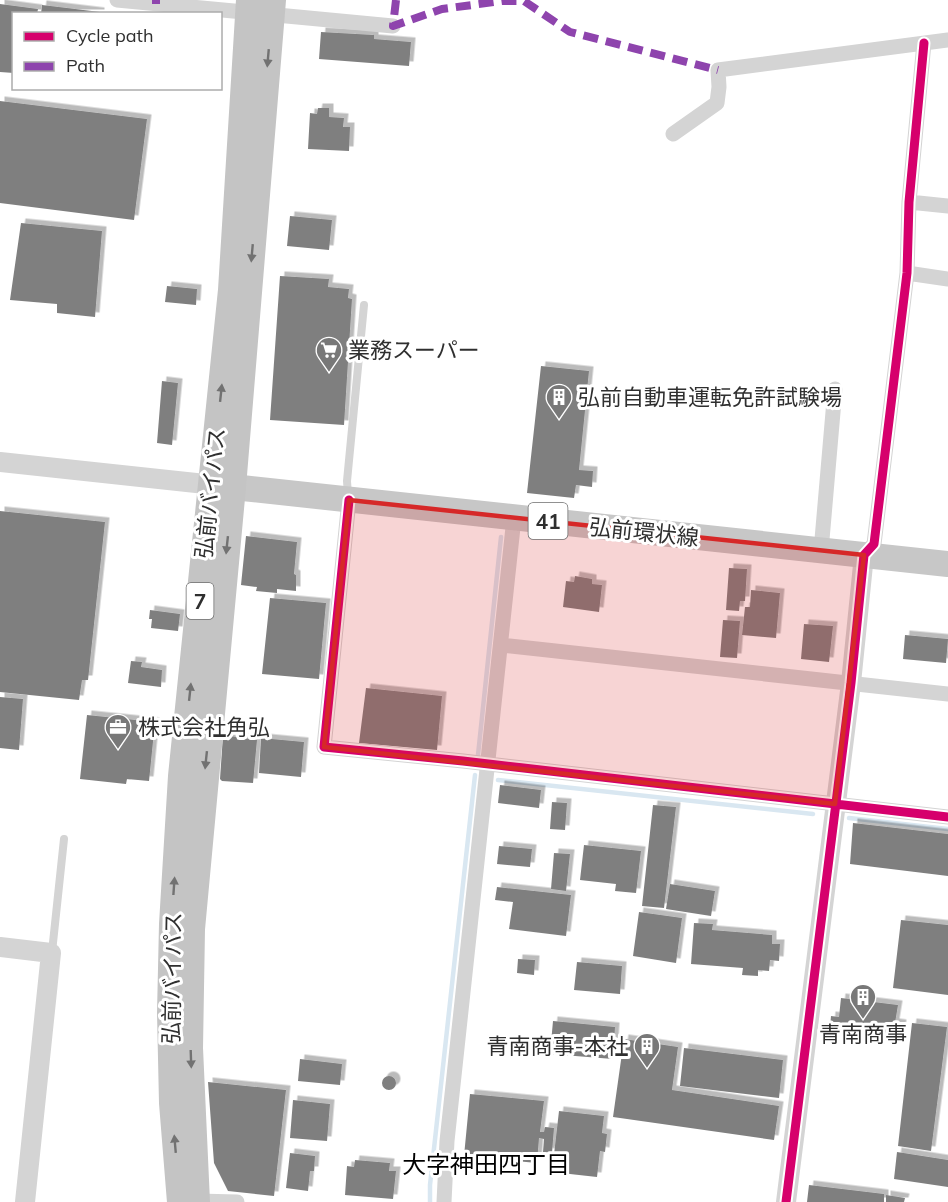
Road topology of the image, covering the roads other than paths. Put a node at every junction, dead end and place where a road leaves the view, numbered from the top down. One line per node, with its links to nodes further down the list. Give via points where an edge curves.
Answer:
1 (117, 0): 2 (street)
2 (260, 6): 3 (street); 14 (highway, 弘前バイパス / 7, via 231,290)
3 (393, 27)
4 (948, 40): 5 (street)
5 (924, 43): 6 (street, via 718,70 717,103); 7 (street)
6 (673, 134)
7 (909, 202): 8 (street); 9 (street)
8 (948, 206)
9 (907, 273): 10 (street); 18 (street, via 874,544)
10 (948, 279)
11 (364, 305): 15 (lane, via 347,482)
12 (835, 389): 17 (street)
13 (0, 462): 14 (street)
14 (222, 486): 15 (main road, 弘前環状線 / 41); 30 (highway, 弘前バイパス / 7, via 181,776 172,924 172,1103)
15 (349, 500): 16 (main road, 弘前環状線 / 41); 23 (street, via 324,747)
16 (514, 518): 17 (main road, 弘前環状線 / 41); 20 (street)
17 (821, 551): 18 (main road, 弘前環状線 / 41)
18 (864, 555): 19 (main road, 弘前環状線 / 41); 21 (street)
19 (948, 564)
20 (501, 645): 21 (street); 23 (street)
21 (851, 683): 22 (street); 24 (street)
22 (948, 694)
23 (489, 765): 24 (street); 32 (street, via 447,1142)
24 (835, 804): 25 (street); 33 (street)
25 (948, 817)
26 (64, 839): 28 (lane)
27 (0, 947): 28 (street)
28 (51, 953): 29 (street)
29 (25, 1202)
30 (191, 1202): 31 (street)
31 (237, 1202)
32 (444, 1202)
33 (786, 1202)

